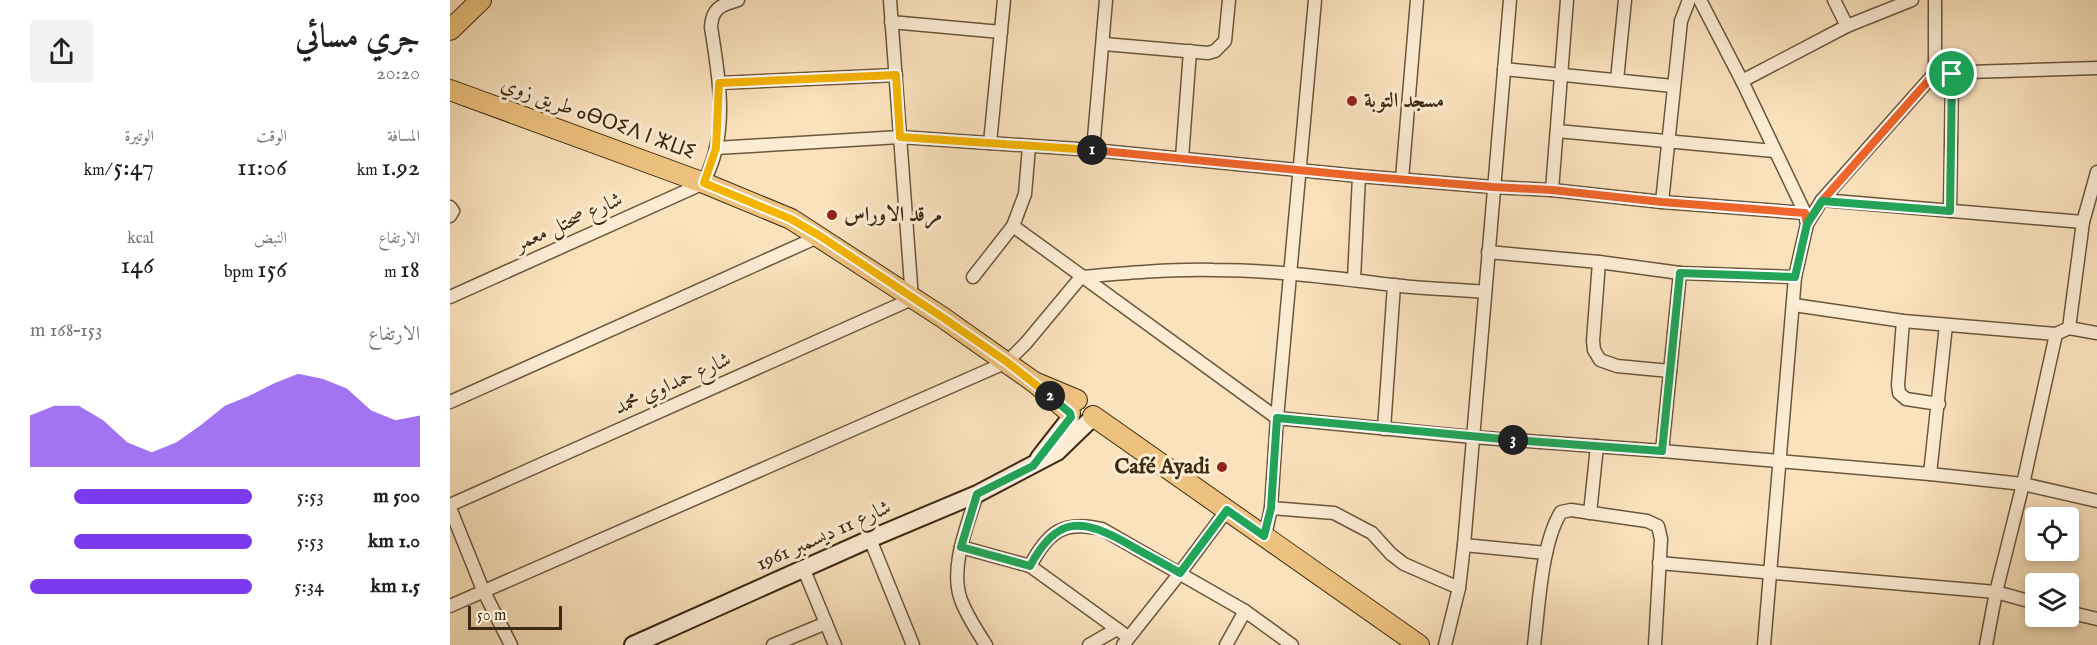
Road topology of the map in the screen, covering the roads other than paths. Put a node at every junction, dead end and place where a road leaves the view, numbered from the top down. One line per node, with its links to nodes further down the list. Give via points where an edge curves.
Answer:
1 (480, 0): 19 (main road)
2 (738, 0): 31 (street, via 714,12 712,19)
3 (890, 0): 17 (street)
4 (1004, 0): 20 (street)
5 (1106, 0): 21 (street)
6 (1228, 0): 22 (street, via 1225,41 1215,51)
7 (1315, 0): 43 (street)
8 (1417, 0): 46 (street)
9 (1510, 0): 24 (street)
10 (1567, 0): 26 (street)
11 (1625, 0): 29 (street)
12 (1689, 0): 32 (street, via 1681,21)
13 (1700, 0): 30 (street)
14 (1834, 0): 18 (street)
15 (1911, 0): 18 (street)
16 (1935, 0): 25 (street)
17 (891, 22): 20 (street); 28 (street)
18 (1847, 26): 30 (street)
19 (450, 30)
20 (1001, 32): 37 (street)
21 (1104, 44): 22 (street); 40 (street)
22 (1190, 51): 42 (street)
23 (2097, 68): 27 (street)
24 (1504, 69): 26 (street); 48 (street)
25 (1935, 73): 27 (street); 50 (street)
26 (1561, 74): 29 (street); 34 (street)
27 (1952, 74): 53 (street)
28 (896, 75): 31 (street); 35 (street)
29 (1617, 80): 32 (street)
30 (1742, 81): 41 (street)
31 (719, 83): 39 (street)
32 (1673, 86): 36 (street)
33 (450, 90): 47 (main road, طريق زوي ⴰⴱⵔⵉⴷ ⵏ ⵣⵡⵉ)
34 (1557, 131): 36 (street); 49 (street)
35 (900, 137): 37 (street); 39 (street); 70 (street)
36 (1667, 141): 41 (street); 51 (street)
37 (990, 143): 38 (street)
38 (1029, 147): 40 (street); 57 (street, via 1025,194)
39 (716, 148): 47 (street)
40 (1093, 150): 42 (street)
41 (1774, 151): 55 (street)
42 (1182, 158): 43 (street)
43 (1301, 169): 45 (street); 62 (street)
44 (2097, 171): 56 (street)
45 (1359, 176): 46 (street); 66 (street)
46 (1402, 179): 48 (street)
47 (704, 183): 58 (main road, طريق زوي ⴰⴱⵔⵉⴷ ⵏ ⵣⵡⵉ, via 791,219); 69 (street, شارع صحتل معمر)
48 (1493, 187): 49 (street); 59 (street)
49 (1552, 190): 51 (street)
50 (1822, 201): 53 (street); 55 (street)
51 (1662, 202): 55 (street)
52 (450, 207): 54 (street)
53 (1950, 211): 56 (street)
54 (450, 216)
55 (1806, 219): 65 (street)
56 (2083, 222): 74 (street)
57 (1013, 226): 63 (street); 64 (street)
58 (820, 236): 70 (main road, طريق زوي ⴰⴱⵔⵉⴷ ⵏ ⵣⵡⵉ); 79 (street)
59 (1488, 252): 60 (street); 68 (street)
60 (1599, 262): 61 (street); 78 (street, via 1593,341 1600,360 1617,366)
61 (1680, 273): 65 (street); 78 (street)
62 (1292, 274): 64 (street, via 1215,270); 66 (street); 82 (street)
63 (973, 277)
64 (1081, 277): 77 (street); 82 (street)
65 (1795, 277): 71 (street)
66 (1354, 279): 67 (street)
67 (1394, 285): 68 (street); 83 (street)
68 (1485, 291): 84 (street)
69 (450, 297)
70 (912, 298): 77 (main road, طريق زوي ⴰⴱⵔⵉⴷ ⵏ ⵣⵡⵉ); 92 (street, شارع حمداوي محمد)
71 (1794, 305): 72 (street); 87 (street)
72 (1903, 321): 73 (street); 80 (street, via 1899,393 1906,399)
73 (1946, 325): 76 (street); 80 (street)
74 (2069, 328): 75 (street); 76 (street)
75 (2097, 333)
76 (2056, 334): 89 (street)
77 (1007, 362): 81 (main road, طريق زوي ⴰⴱⵔⵉⴷ ⵏ ⵣⵡⵉ); 107 (street)
78 (1670, 371): 86 (street)
79 (450, 402)
80 (1939, 404): 88 (street)
81 (1080, 414): 90 (main road, شارع 11 ديسمبر 1961, via 1033,466); 94 (main road)
82 (1277, 418): 83 (street); 93 (street)
83 (1384, 429): 84 (street)
84 (1472, 437): 85 (street); 98 (street)
85 (1597, 446): 86 (street); 95 (street)
86 (1662, 451): 87 (street)
87 (1779, 461): 88 (street); 104 (street)
88 (1930, 474): 89 (street)
89 (2023, 484): 91 (street); 108 (street)
90 (977, 494): 97 (main road, شارع 11 ديسمبر 1961); 99 (street)
91 (2097, 501)
92 (450, 506): 107 (street)
93 (1271, 508): 96 (street); 106 (street, via 1318,510 1342,516 1372,532 1404,564)
94 (1227, 510): 96 (main road); 105 (street)
95 (1590, 513): 100 (street, via 1561,512); 101 (street, via 1658,526)
96 (1264, 536): 126 (main road)
97 (870, 539): 103 (main road, شارع 11 ديسمبر 1961); 121 (street)
98 (1464, 545): 100 (street); 106 (street)
99 (961, 547): 102 (street); 122 (street, via 960,599)
100 (1546, 553): 128 (street)
101 (1659, 563): 104 (street); 129 (street)
102 (1030, 566): 105 (street, via 1053,534 1084,525 1102,529); 115 (street)
103 (804, 570): 114 (street); 118 (main road, شارع 11 ديسمبر 1961)
104 (1771, 572): 108 (street); 130 (street)
105 (1180, 573): 111 (street); 116 (street)
106 (1459, 588): 127 (street)
107 (483, 590): 110 (street); 117 (street)
108 (1996, 592): 109 (street); 131 (street)
109 (2025, 600)
110 (450, 606)
111 (1245, 611): 124 (street); 125 (street)
112 (2079, 615): 113 (street)
113 (2097, 619)
114 (826, 623): 119 (street); 120 (street)
115 (1117, 629): 116 (street); 123 (street)
116 (1126, 641)
117 (511, 645)
118 (633, 645)
119 (773, 645)
120 (835, 645)
121 (913, 645)
122 (986, 645)
123 (1089, 645)
124 (1226, 645)
125 (1292, 645)
126 (1419, 645)
127 (1445, 645)
128 (1534, 645)
129 (1655, 645)
130 (1764, 645)
131 (1986, 645)

